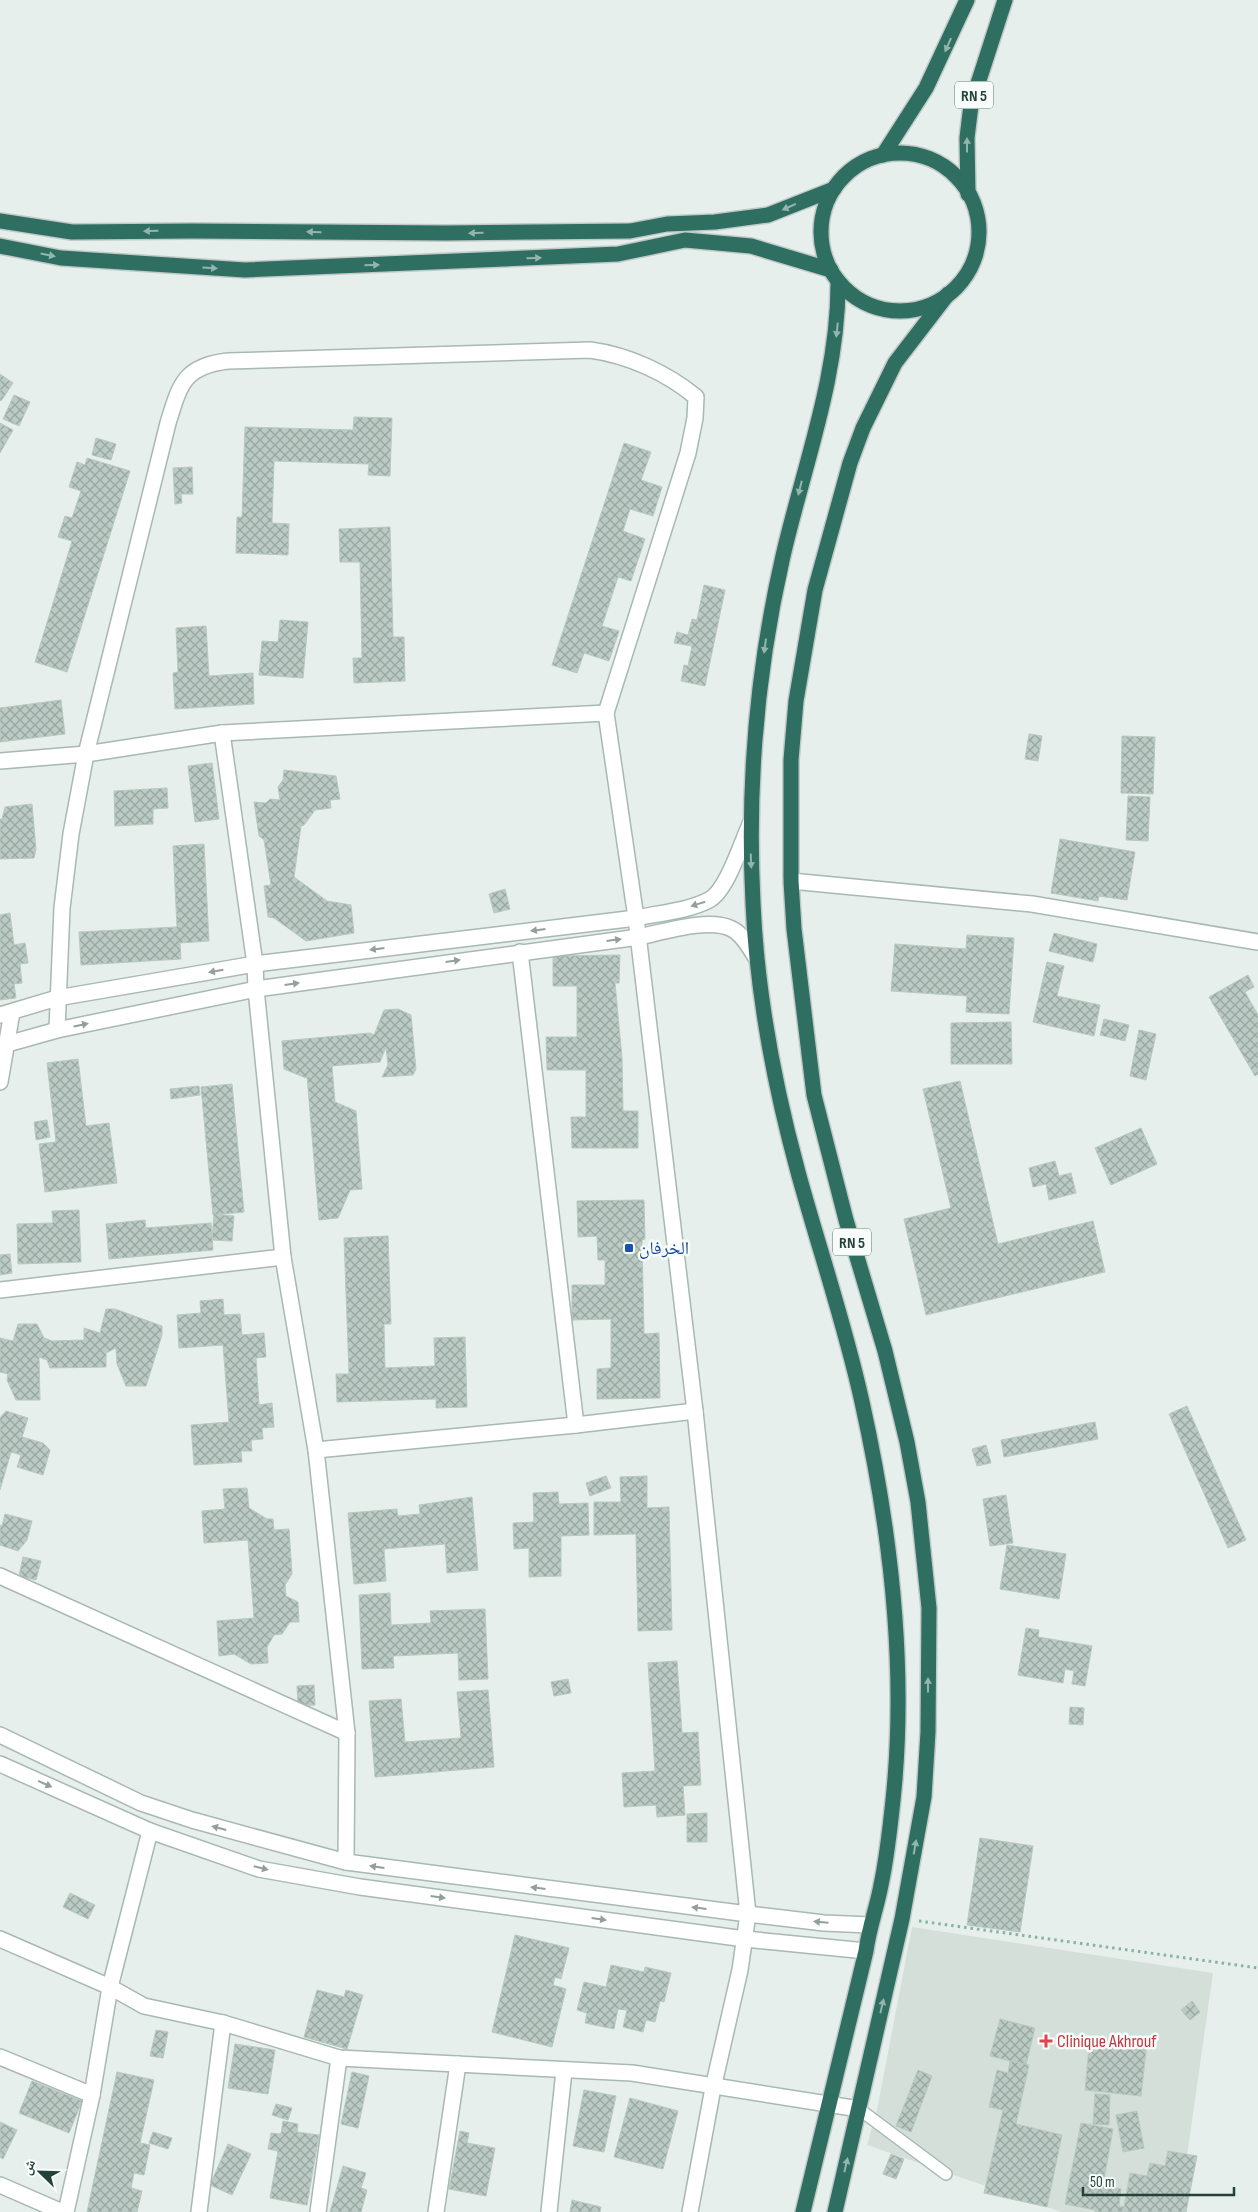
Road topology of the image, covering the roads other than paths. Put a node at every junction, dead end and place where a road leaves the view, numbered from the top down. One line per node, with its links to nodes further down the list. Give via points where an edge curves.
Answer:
1 (967, 0): 3 (highway, RN 5, one-way to 3, via 926,88)
2 (1005, 0): 5 (highway, RN 5, one-way to 2, via 967,138 971,105)
3 (883, 155): 4 (highway, via 860,164); 5 (highway, via 908,153 933,160 954,174)
4 (834, 189): 6 (highway, one-way to 6, via 768,215 667,224 630,231 72,232); 8 (highway, via 826,204 822,229 824,254)
5 (968, 194): 9 (highway, via 977,217 978,241 965,276)
6 (0, 221)
7 (0, 246): 8 (highway, one-way to 8, via 61,258 245,270 618,254 691,240 751,246)
8 (834, 275): 9 (highway, via 858,298 891,310 915,309); 14 (highway, RN 5, one-way to 14, via 838,315 831,372 782,557 768,630 758,696)
9 (948, 294): 15 (highway, RN 5, via 905,347 881,388 853,454 834,516 815,590 796,701 791,760)
10 (606, 712): 11 (street); 12 (street, via 688,453 696,397 678,382 616,354 590,350 228,361 206,364 190,373 173,406); 16 (street)
11 (222, 734): 12 (street); 21 (street)
12 (86, 754): 13 (street); 23 (street, via 66,868)
13 (0, 761)
14 (750, 822): 16 (street, one-way to 16, via 729,873 710,900); 20 (highway, RN 5, one-way to 20)
15 (791, 881): 18 (street, via 1032,904); 53 (highway, RN 5, one-way to 15, via 902,1919 924,1797 929,1608 918,1502 907,1442 886,1351 846,1220 814,1095)
16 (636, 918): 17 (street); 21 (street, one-way to 21)
17 (639, 936): 19 (street, one-way to 17); 20 (street, via 719,924 734,929); 30 (street)
18 (1258, 942)
19 (520, 952): 22 (street, one-way to 19); 31 (street)
20 (757, 959): 40 (highway, RN 5, via 763,1014 784,1117 862,1401 891,1585 899,1684 898,1735 887,1854)
21 (255, 964): 22 (street); 23 (street, one-way to 23)
22 (256, 988): 25 (street, one-way to 22); 28 (street)
23 (56, 998): 24 (street); 25 (street)
24 (6, 1013): 26 (street)
25 (57, 1030): 26 (street)
26 (4, 1045): 27 (street)
27 (0, 1082)
28 (283, 1258): 29 (street); 32 (street)
29 (0, 1290)
30 (695, 1411): 31 (street); 39 (street)
31 (576, 1425): 32 (street)
32 (316, 1450): 34 (street)
33 (0, 1576): 34 (street)
34 (347, 1732): 38 (street)
35 (0, 1735): 38 (street, one-way to 35, via 141,1803)
36 (0, 1764): 37 (street, one-way to 37)
37 (150, 1831): 42 (street, one-way to 42, via 259,1868 360,1887); 44 (street)
38 (346, 1862): 39 (street, one-way to 38)
39 (748, 1914): 40 (street, one-way to 39, via 824,1923); 42 (street)
40 (870, 1924): 43 (highway, RN 5)
41 (0, 1939): 44 (street)
42 (746, 1939): 43 (street); 50 (street)
43 (866, 1951): 52 (highway, RN 5)
44 (110, 1987): 45 (street, via 144,2006); 51 (street)
45 (224, 2023): 47 (street); 58 (street)
46 (0, 2057): 51 (street)
47 (339, 2058): 48 (street); 59 (street)
48 (458, 2064): 49 (street); 60 (street)
49 (564, 2071): 50 (street, via 632,2074); 61 (street)
50 (713, 2088): 52 (street); 62 (street)
51 (92, 2095): 57 (street)
52 (829, 2103): 53 (street); 63 (highway, RN 5)
53 (859, 2109): 54 (lane); 64 (highway, RN 5, one-way to 53)
54 (946, 2174)
55 (0, 2185): 56 (street)
56 (62, 2212)
57 (66, 2212)
58 (199, 2212)
59 (318, 2212)
60 (436, 2212)
61 (549, 2212)
62 (690, 2212)
63 (803, 2212)
64 (835, 2212)

